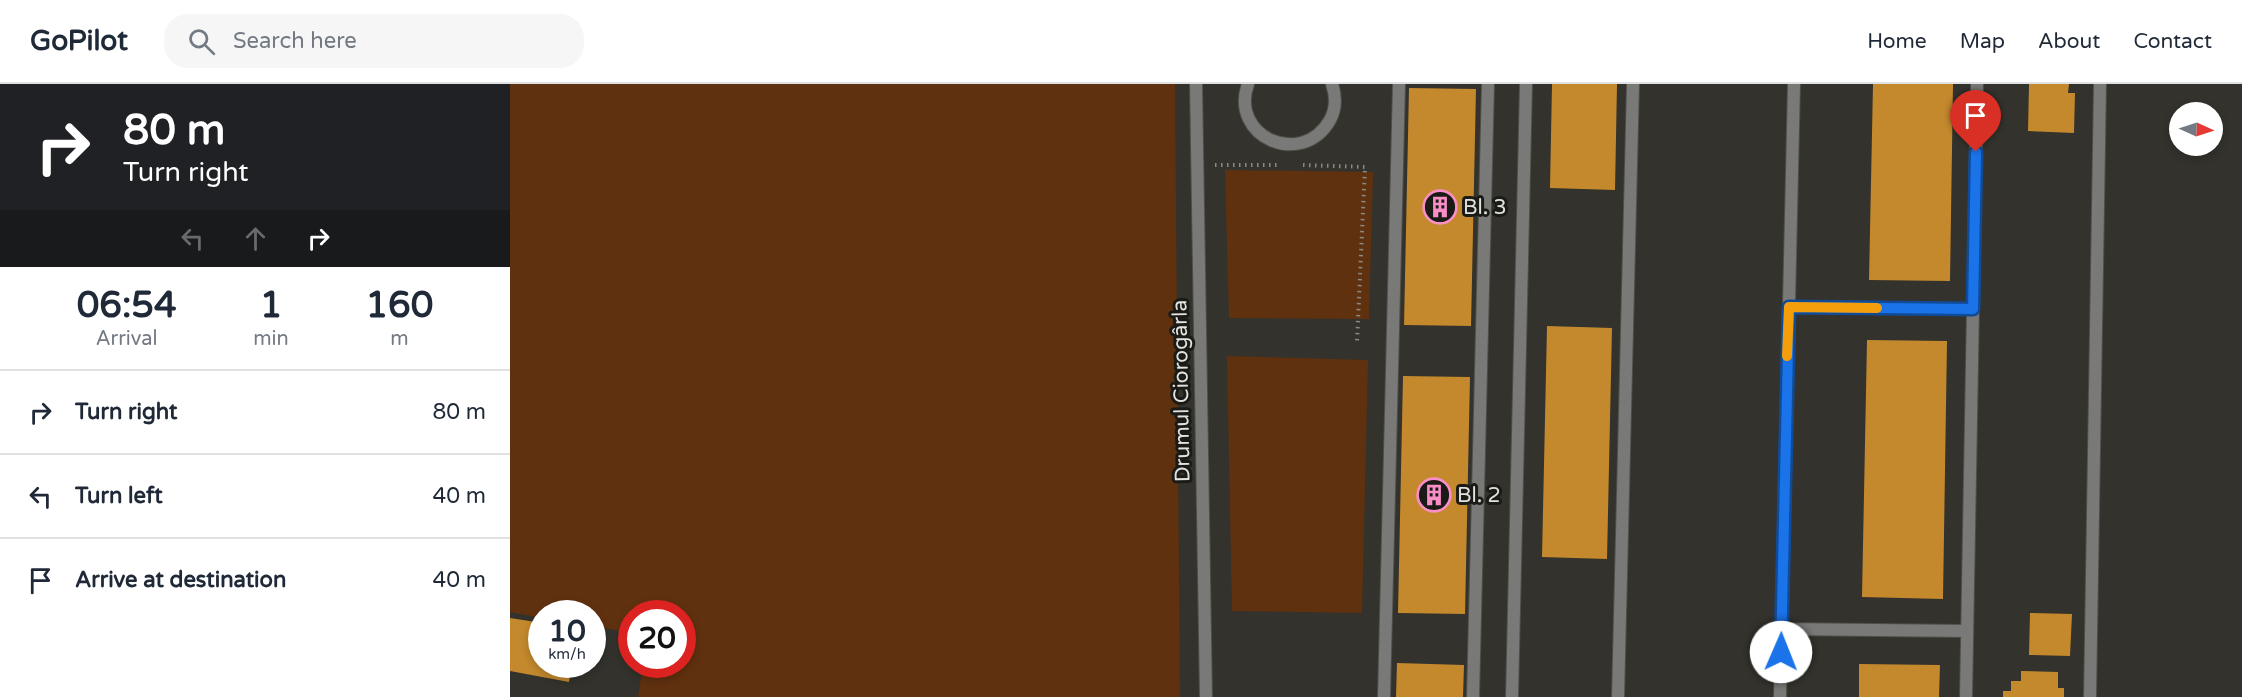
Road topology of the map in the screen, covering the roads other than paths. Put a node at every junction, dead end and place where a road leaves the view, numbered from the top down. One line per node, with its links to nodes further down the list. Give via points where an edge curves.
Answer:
1 (1196, 84): 15 (street, Drumul Ciorogârla)
2 (1248, 84): 3 (street, via 1245,106 1250,120 1270,141 1285,145 1313,139 1325,129 1335,101)
3 (1332, 84)
4 (1399, 84): 16 (street)
5 (1488, 84): 17 (street)
6 (1526, 84): 18 (street)
7 (1634, 84): 19 (street)
8 (1794, 84): 11 (street)
9 (1977, 84): 12 (street)
10 (2100, 84): 22 (street)
11 (1789, 307): 12 (street); 13 (street)
12 (1973, 309): 14 (street)
13 (1782, 629): 14 (street); 20 (street)
14 (1967, 631): 21 (street)
15 (1206, 697)
16 (1384, 697)
17 (1473, 697)
18 (1512, 697)
19 (1618, 697)
20 (1780, 697)
21 (1966, 697)
22 (2090, 697)

